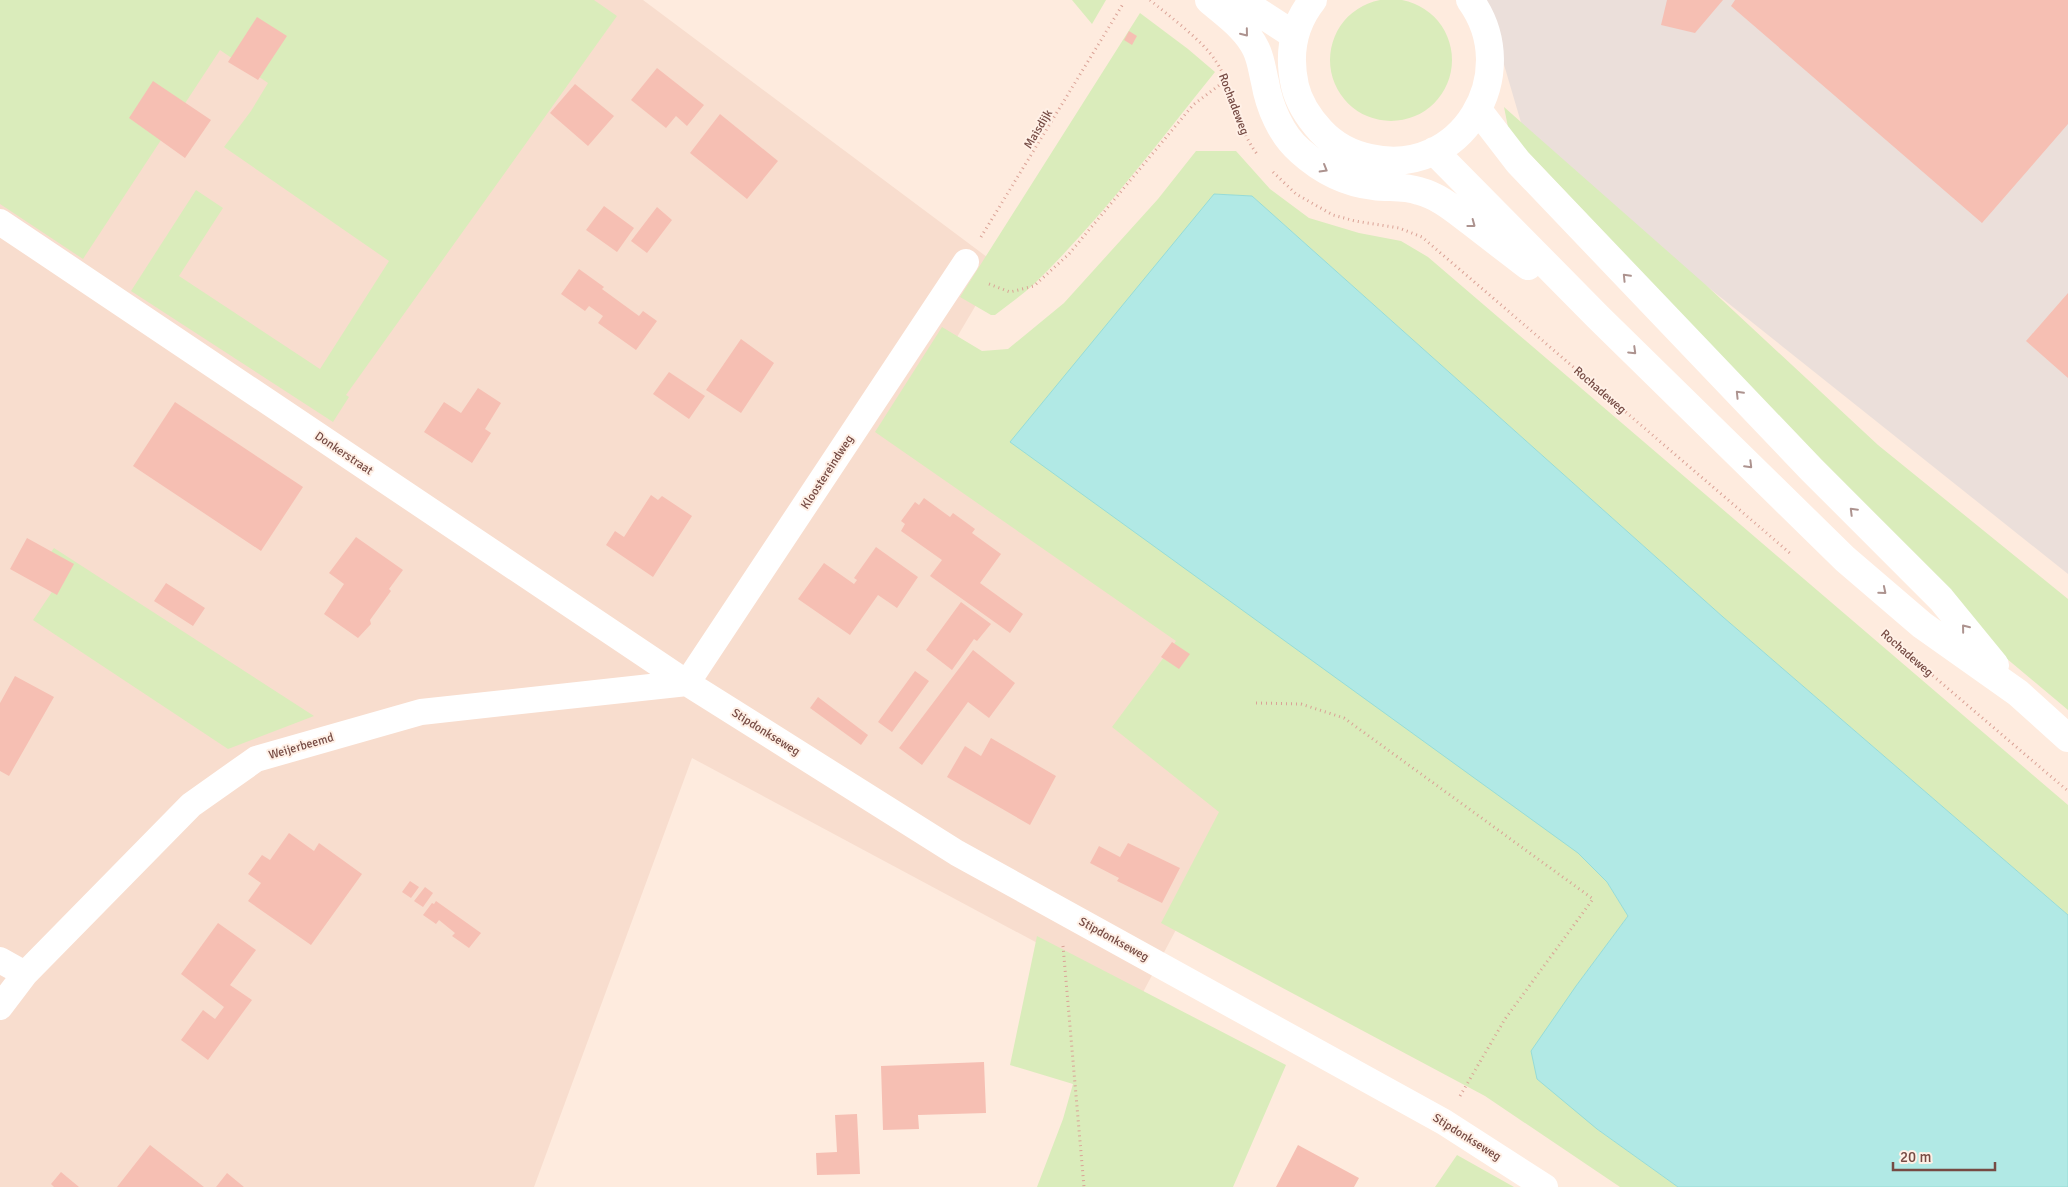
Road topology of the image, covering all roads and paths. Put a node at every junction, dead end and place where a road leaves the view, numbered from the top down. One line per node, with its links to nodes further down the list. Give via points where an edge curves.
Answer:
1 (1150, 0): 8 (path, Rochadeweg, via 1215,59)
2 (1209, 0): 15 (main road, one-way to 15, via 1244,30 1256,48 1269,101 1278,121 1298,149 1314,163 1355,182 1420,191 1440,199)
3 (1240, 0): 7 (main road)
4 (1313, 0): 7 (main road)
5 (1470, 0): 9 (main road, via 1483,23 1491,57 1486,94)
6 (1123, 4): 14 (path, Maisdijk)
7 (1294, 34): 10 (main road, via 1292,73 1296,91 1314,124 1328,138 1358,155 1378,160 1397,161)
8 (1226, 80): 11 (path, Rochadeweg, via 1243,132); 14 (path, via 1192,105 1069,254 1034,286 1010,292 990,285)
9 (1478, 110): 10 (main road, via 1458,135); 19 (main road, one-way to 9, via 1942,600 1612,262 1518,162)
10 (1434, 151): 15 (main road)
11 (1263, 160)
12 (1271, 171): 16 (path, Rochadeweg, via 1296,194 1333,215 1399,228 1422,237)
13 (0, 222): 18 (street, Donkerstraat)
14 (966, 262): 18 (street, Kloostereindweg)
15 (1598, 317): 19 (main road, one-way to 19, via 1845,559 1922,625)
16 (1798, 559)
17 (1918, 662): 22 (path, Rochadeweg)
18 (687, 683): 23 (street, Stipdonkseweg, via 957,853); 25 (street, Weijerbeemd, via 421,712 256,759 191,805)
19 (2018, 693): 21 (main road)
20 (1256, 703): 27 (path, via 1301,704 1344,718 1593,899 1506,1020)
21 (2068, 738)
22 (2068, 791)
23 (1060, 910): 27 (street, Stipdonkseweg); 28 (path)
24 (0, 960): 25 (street)
25 (25, 974): 26 (street, Weijerbeemd)
26 (0, 1007)
27 (1444, 1122): 29 (street, Stipdonkseweg)
28 (1084, 1187)
29 (1545, 1187)

